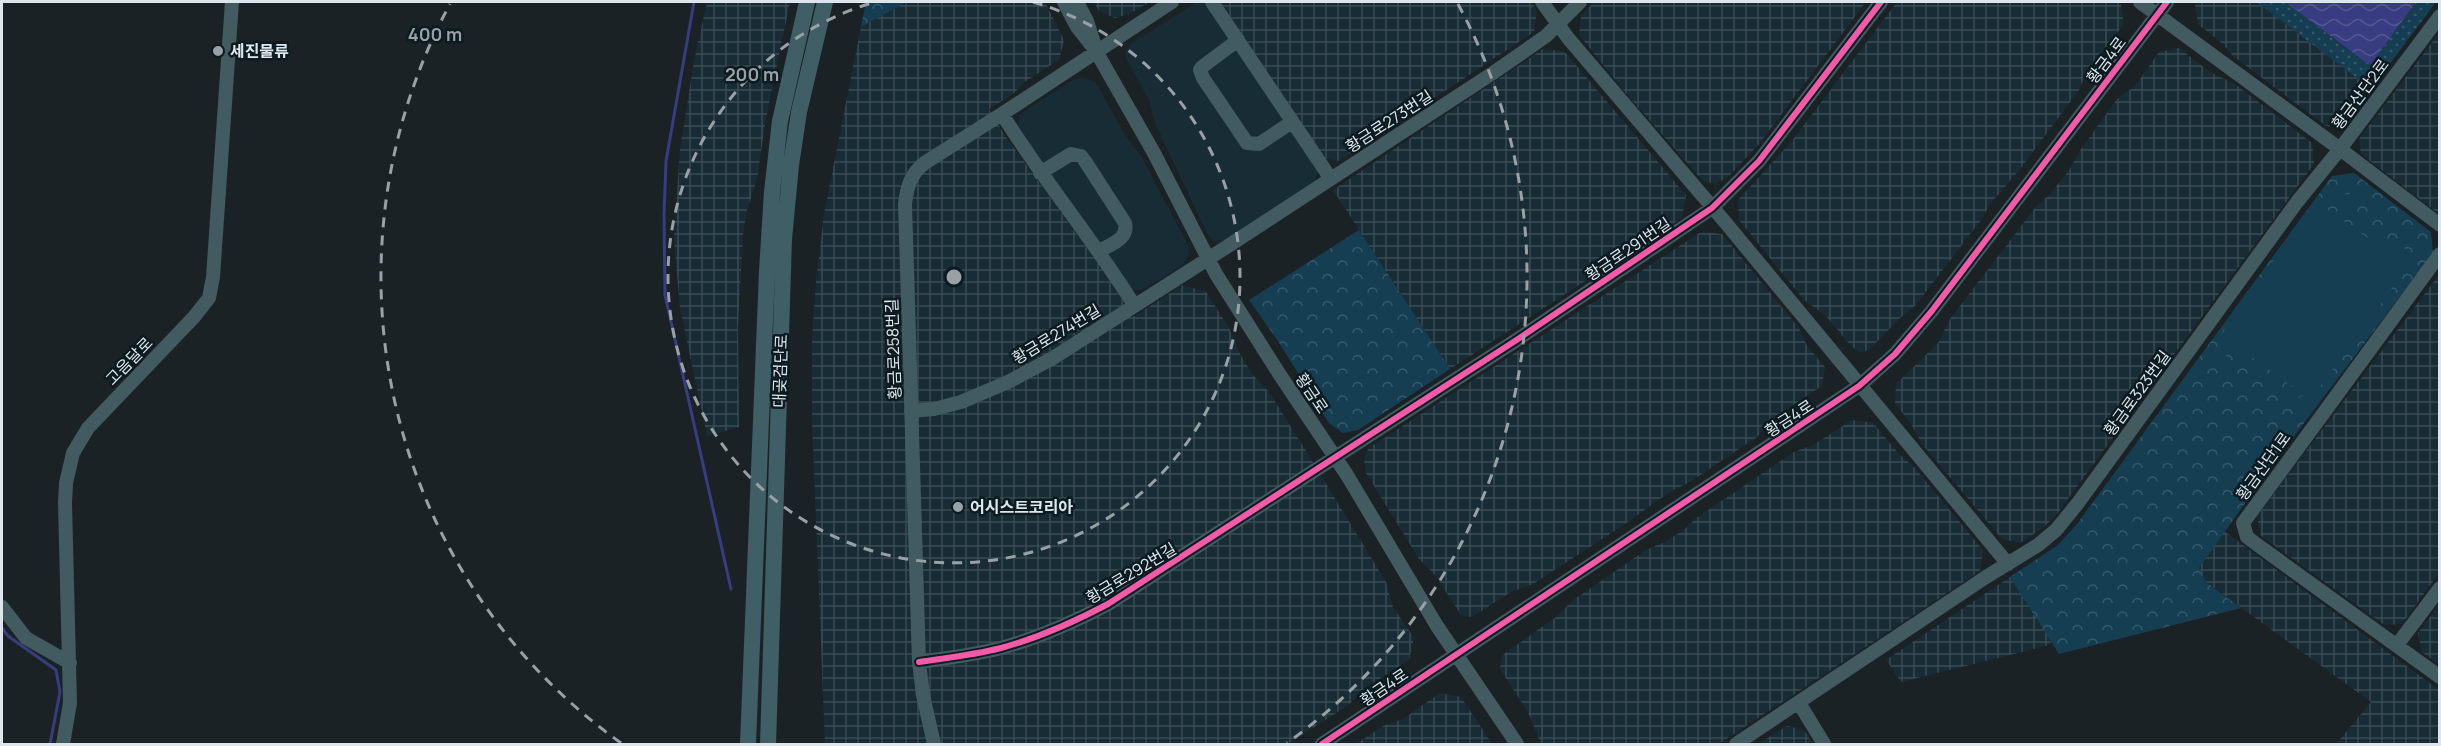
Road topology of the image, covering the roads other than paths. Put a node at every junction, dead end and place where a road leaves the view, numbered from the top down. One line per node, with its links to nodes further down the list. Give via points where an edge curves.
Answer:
1 (232, 2): 38 (street, 고음달로, via 212,290 204,305 88,428 73,453 64,503)
2 (807, 2): 42 (main road, 대곶검단로, via 780,121 772,192)
3 (825, 2): 43 (main road, 대곶검단로, via 799,112 784,239)
4 (1064, 2): 17 (street, 황금로)
5 (1077, 2): 17 (street, 황금로)
6 (1172, 2): 17 (street, 황금로258번길)
7 (1212, 2): 16 (street)
8 (1542, 2): 15 (street)
9 (1580, 2): 15 (street, 황금로273번길)
10 (1881, 2): 23 (street, 황금로291번길, via 1759,161)
11 (2140, 2): 13 (street)
12 (2167, 2): 13 (street, 황금4로)
13 (2157, 14): 20 (street); 29 (street, 황금4로, via 1931,312 1895,354)
14 (2439, 16): 20 (street, 황금산단2로)
15 (1558, 25): 22 (street, 황금로273번길, via 1493,73); 23 (street)
16 (1238, 40): 19 (street); 19 (street, via 1202,67 1203,78 1251,145 1259,144)
17 (1096, 51): 18 (street, 황금로258번길); 27 (street, 황금로)
18 (1002, 114): 21 (street); 30 (street, 황금로258번길, via 917,169 907,189)
19 (1292, 122): 22 (street)
20 (2340, 149): 24 (street, 황금산단2로); 32 (street, 황금로323번길, via 2068,516 2047,538)
21 (1040, 173): 25 (street); 25 (street, via 1071,154 1085,161 1127,230)
22 (1331, 179): 27 (street, 황금로273번길)
23 (1712, 208): 29 (street); 31 (street, 황금로291번길)
24 (2439, 225)
25 (1099, 251): 28 (street)
26 (2439, 254): 35 (street, 황금산단1로, via 2243,523 2247,537)
27 (1208, 259): 28 (street, 황금로274번길); 31 (street, 황금로)
28 (1134, 305): 30 (street, 황금로274번길, via 1008,382 946,406)
29 (1859, 386): 32 (street); 36 (street, 황금4로)
30 (911, 411): 37 (street, 황금로258번길)
31 (1336, 458): 36 (street, 황금로); 37 (street, 황금로292번길, via 1137,587 1084,616 1001,648)
32 (2008, 564): 40 (street, 황금로323번길)
33 (2439, 588): 35 (street)
34 (2, 607): 38 (street, via 26,638)
35 (2397, 645): 39 (street, 황금산단1로)
36 (1456, 654): 45 (street, 황금4로); 46 (street, 황금로)
37 (919, 662): 44 (street, 황금로258번길)
38 (70, 663): 41 (street, 고음달로, via 70,703)
39 (2439, 677)
40 (1799, 703): 47 (street, 황금로323번길); 48 (street)
41 (63, 744)
42 (747, 744)
43 (768, 744)
44 (934, 744)
45 (1322, 744)
46 (1517, 744)
47 (1736, 744)
48 (1824, 744)

